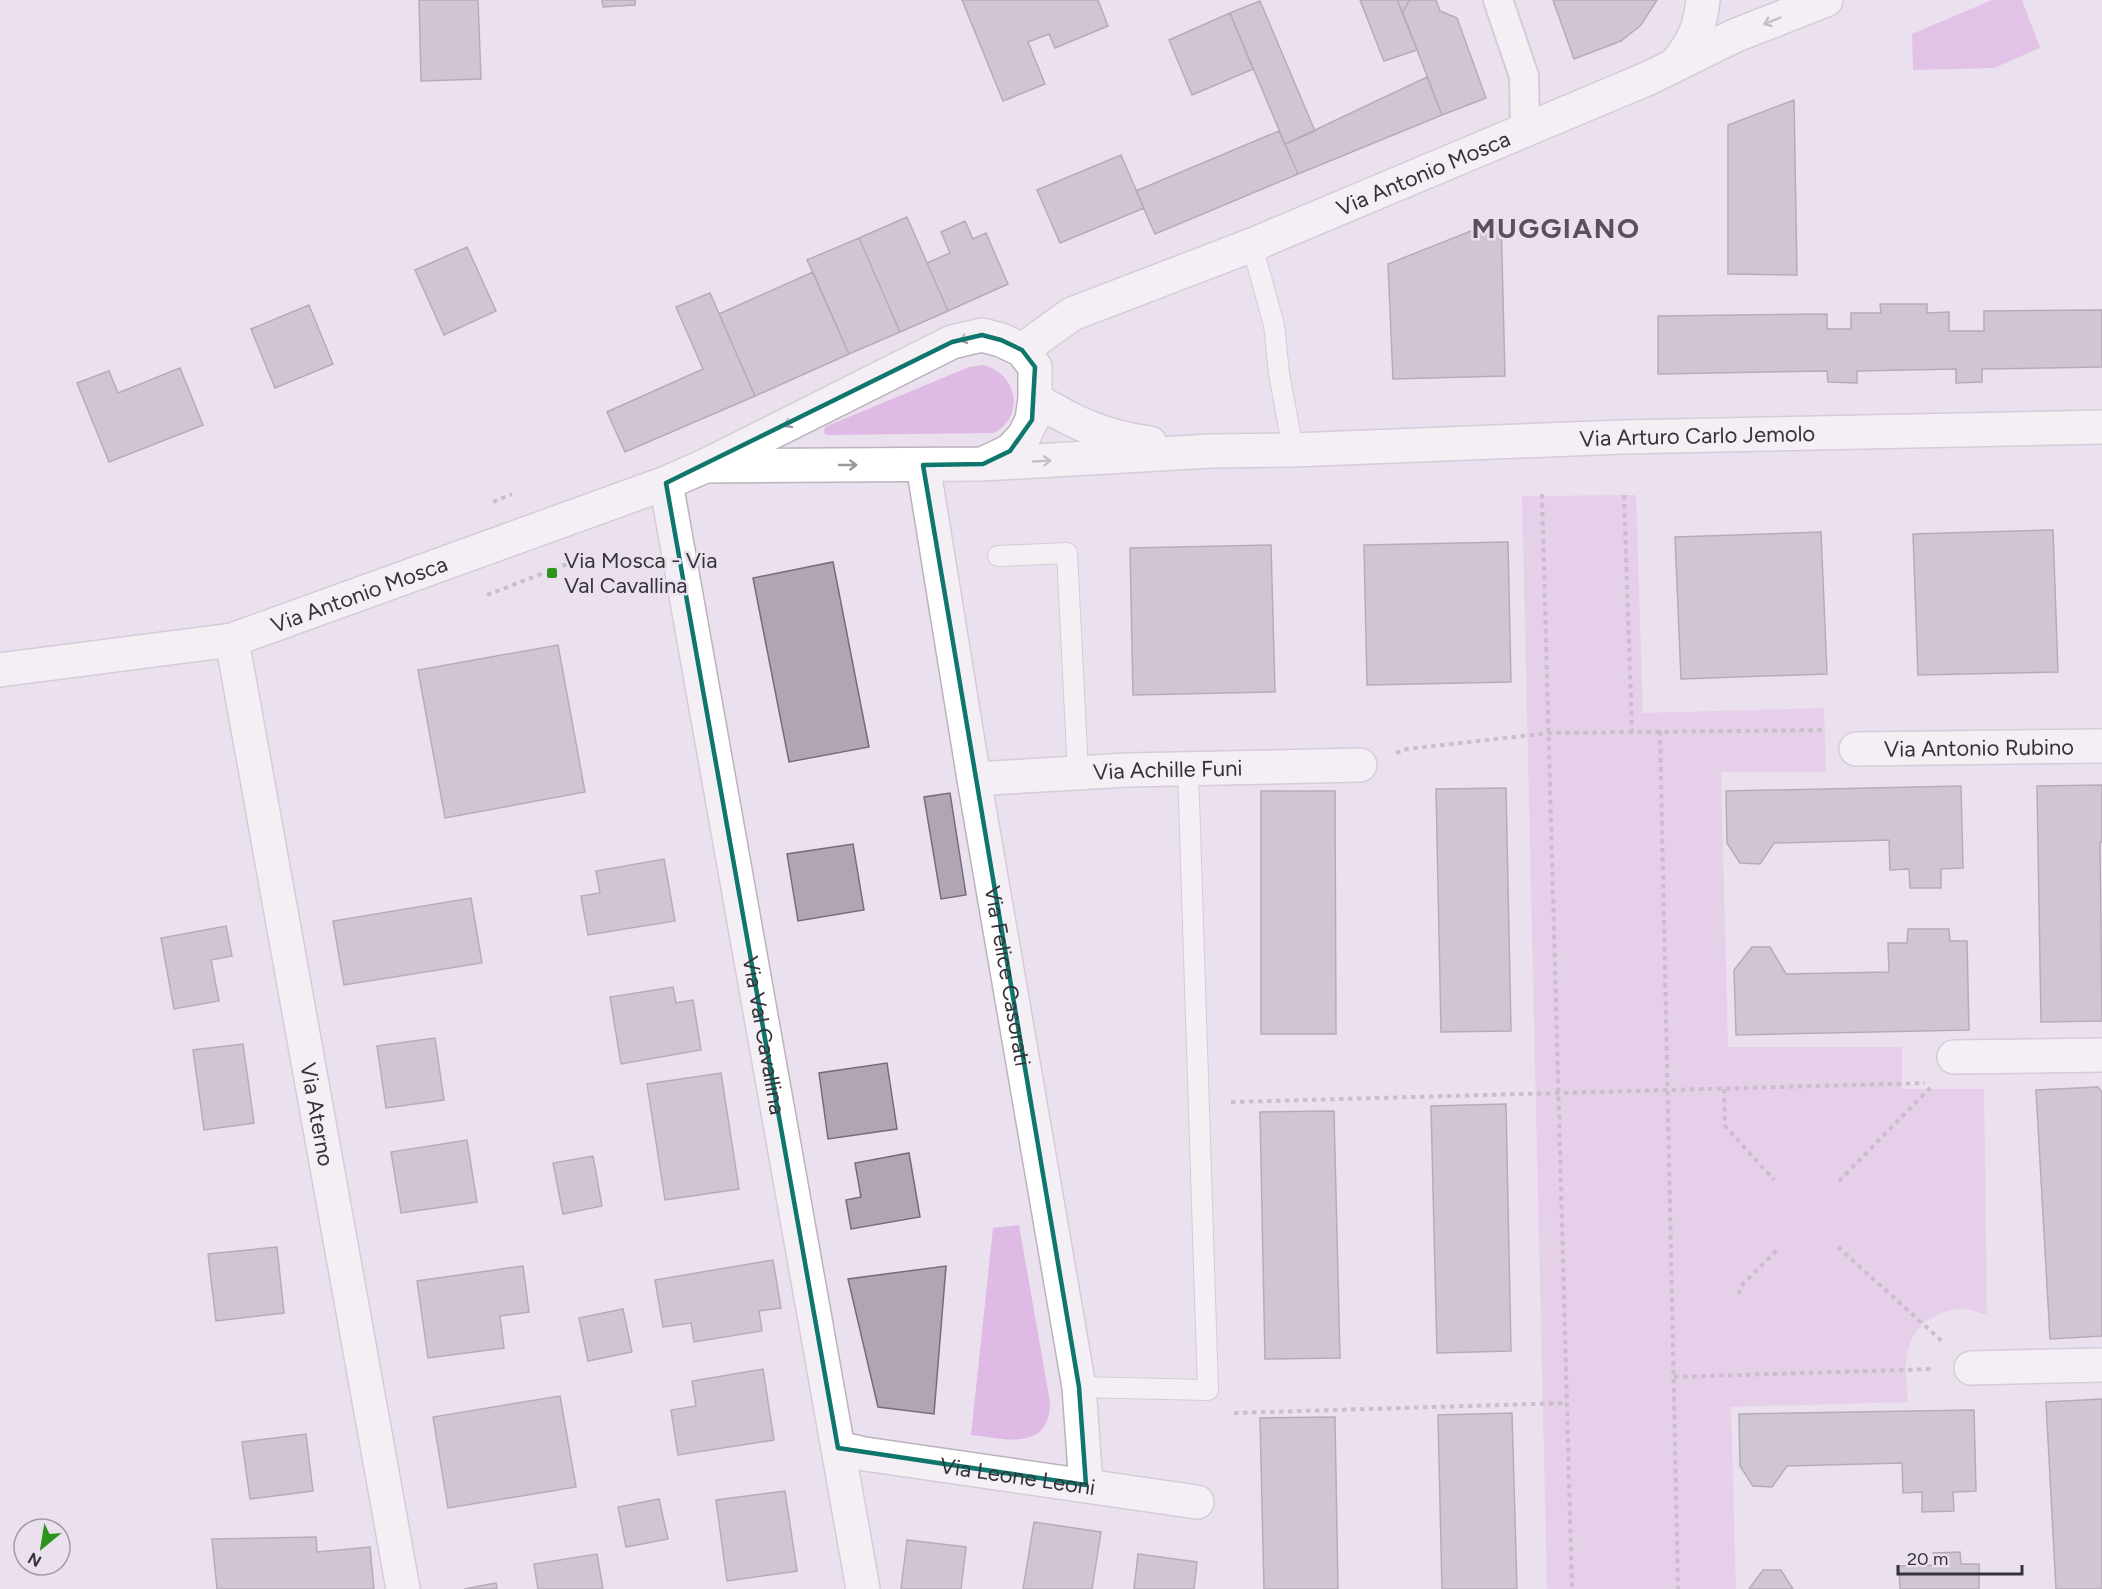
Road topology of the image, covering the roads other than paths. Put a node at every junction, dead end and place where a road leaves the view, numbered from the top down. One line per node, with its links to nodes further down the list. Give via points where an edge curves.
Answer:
1 (1498, 0): 5 (street, via 1524,76)
2 (1703, 0): 4 (street, via 1699,27)
3 (1826, 0): 4 (street, Via Antonio Mosca, one-way to 4)
4 (1676, 63): 5 (street, Via Antonio Mosca)
5 (1525, 131): 6 (street, Via Antonio Mosca)
6 (1251, 245): 7 (street, Via Antonio Mosca, via 1072,314); 10 (lane, via 1274,325)
7 (1023, 350): 8 (street, via 1035,367); 14 (street, Via Antonio Mosca, one-way to 14, via 981,335 952,342)
8 (1035, 399): 11 (street, Via Arturo Carlo Jemolo, via 1098,431 1130,440); 12 (street, via 1032,420 1024,436 1010,451)
9 (2102, 428): 10 (street, Via Arturo Carlo Jemolo, via 1622,437)
10 (1293, 450): 11 (street, Via Arturo Carlo Jemolo)
11 (1211, 451): 12 (street, Via Arturo Carlo Jemolo, one-way to 11)
12 (983, 464): 13 (street, Via Arturo Carlo Jemolo)
13 (923, 465): 14 (street, Via Arturo Carlo Jemolo, one-way to 13); 24 (street, Via Felice Casorati)
14 (705, 466): 15 (street, Via Antonio Mosca)
15 (666, 483): 17 (street, Via Antonio Mosca); 30 (street, Via Val Cavallina)
16 (998, 556): 23 (lane, via 1067,553)
17 (232, 640): 18 (street, Via Antonio Mosca); 33 (street, Via Aterno)
18 (0, 670)
19 (2102, 746): 20 (street, Via Antonio Rubino)
20 (1856, 749)
21 (1360, 765): 22 (street, Via Achille Funi)
22 (1188, 769): 23 (street, Via Achille Funi); 29 (lane, via 1208,1390)
23 (1078, 772): 24 (street, Via Achille Funi)
24 (974, 779): 29 (street, Via Felice Casorati)
25 (2102, 1055): 26 (street)
26 (1954, 1057)
27 (2102, 1365): 28 (street)
28 (1971, 1368)
29 (1079, 1387): 31 (street, Via Felice Casorati)
30 (838, 1448): 31 (street, Via Leone Leoni); 34 (street, Via Val Cavallina)
31 (1086, 1485): 32 (street, Via Leone Leoni)
32 (1197, 1502)
33 (403, 1589)
34 (863, 1589)

